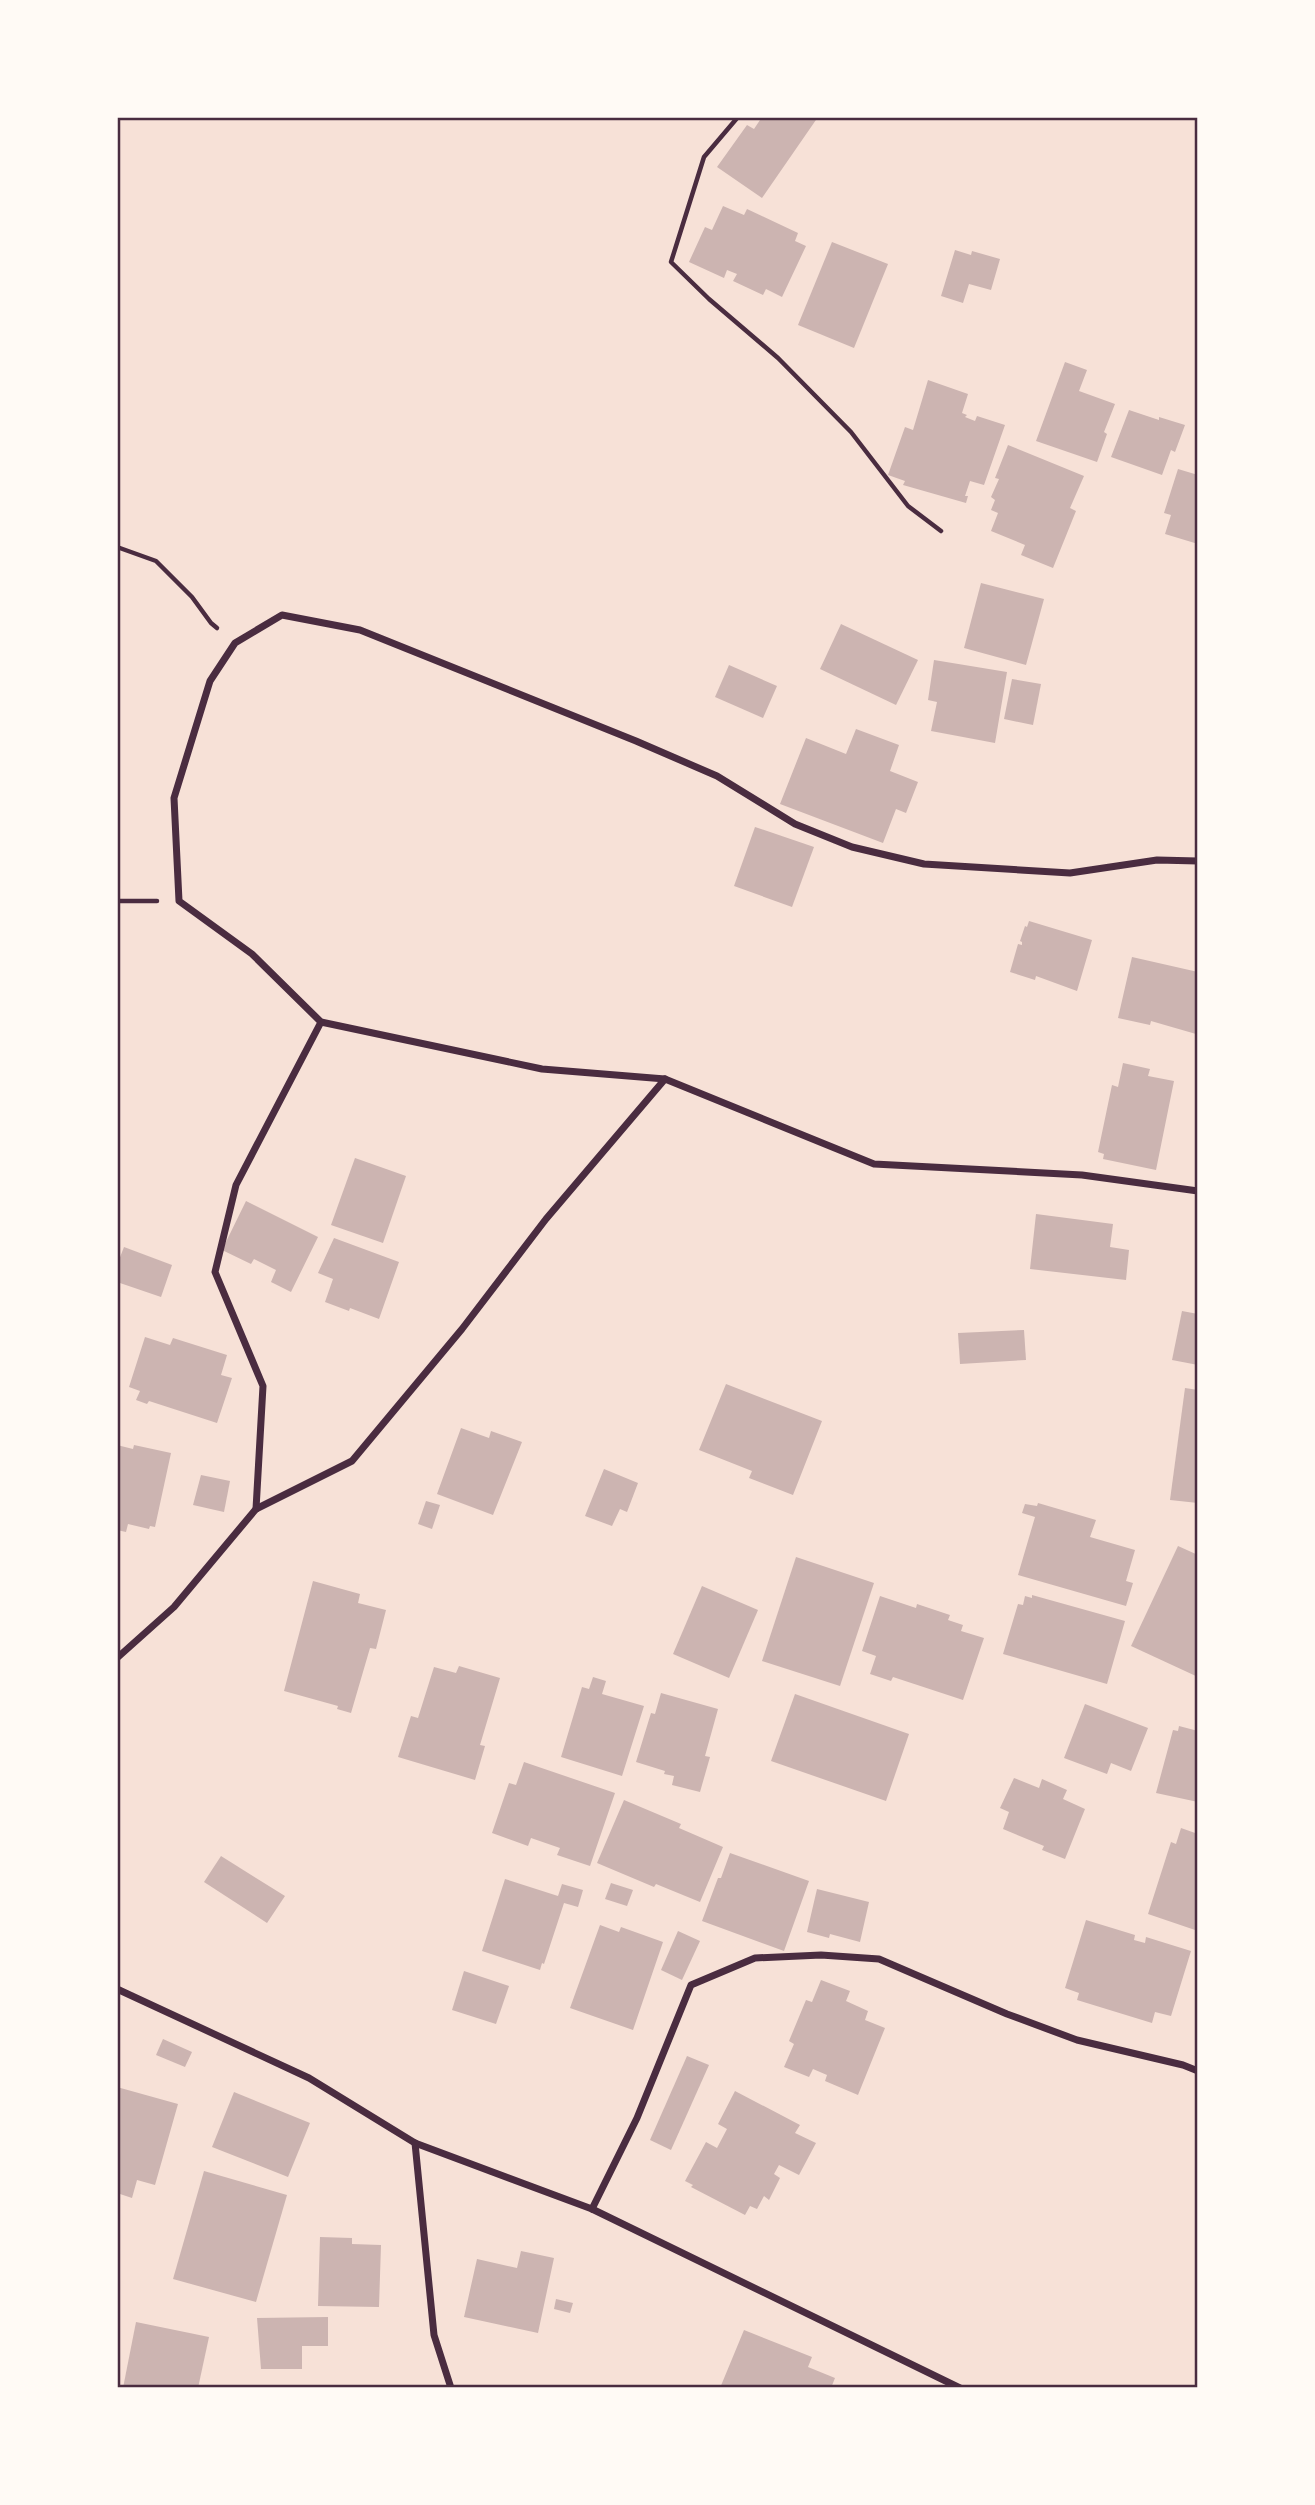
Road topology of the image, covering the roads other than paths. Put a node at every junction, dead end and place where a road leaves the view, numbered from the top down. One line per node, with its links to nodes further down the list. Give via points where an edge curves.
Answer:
1 (1198, 861): 2 (street, via 1157,860 1070,873 923,864 852,847 795,824 717,776 636,741 360,630 282,615 235,643 210,681 174,798 179,901 252,954)
2 (321, 1022): 3 (street, via 542,1069); 5 (street, via 236,1185 215,1272 263,1386)
3 (666, 1079): 4 (street, via 874,1164 1082,1175); 5 (street, via 546,1219 352,1461)
4 (1198, 1191)
5 (256, 1509): 6 (street, via 174,1607)
6 (117, 1658)
7 (117, 1989): 9 (street, via 309,2078)
8 (1198, 2071): 10 (street, via 1077,2040 879,1959 821,1955 755,1958 691,1985 637,2118)
9 (415, 2143): 10 (street); 11 (street, via 434,2335)
10 (592, 2209): 12 (street)
11 (451, 2388)
12 (960, 2388)

